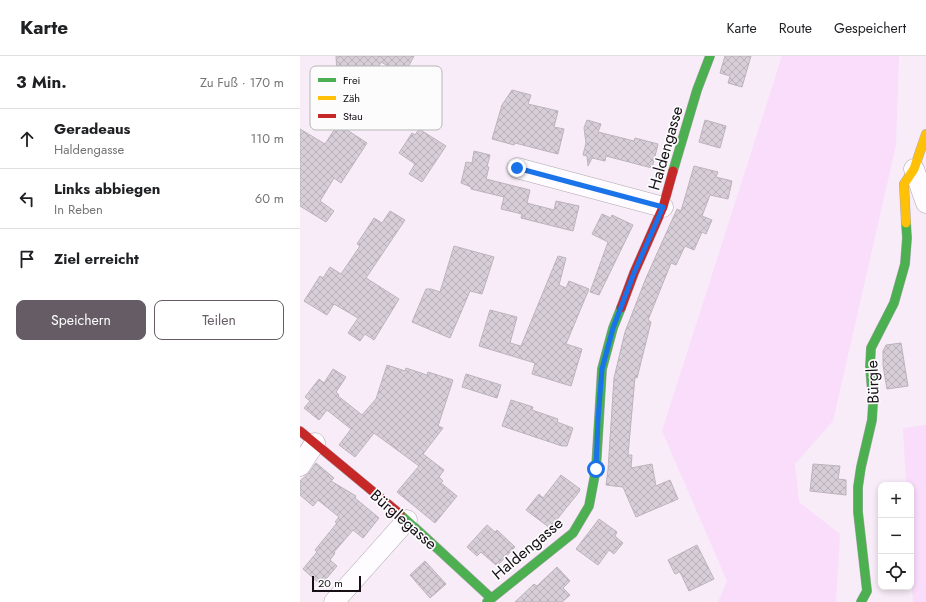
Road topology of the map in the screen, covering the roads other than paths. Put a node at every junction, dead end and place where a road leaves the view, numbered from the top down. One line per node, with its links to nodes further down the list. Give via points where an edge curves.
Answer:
1 (710, 56): 6 (street, Haldengasse, via 697,90)
2 (926, 134): 4 (street, Bürgle)
3 (517, 168): 6 (street)
4 (914, 169): 5 (street); 13 (street, Bürgle, via 904,184 905,264 894,303 871,348 872,420 858,487 858,512 867,591)
5 (926, 203)
6 (663, 207): 11 (street, Haldengasse, via 613,328 602,369 596,469 588,506 573,533)
7 (300, 430): 8 (street, Bürglegasse)
8 (315, 443): 9 (street); 10 (street, Bürglegasse)
9 (300, 466)
10 (407, 520): 11 (street, Bürglegasse); 12 (street)
11 (489, 600)
12 (334, 602)
13 (861, 602)

